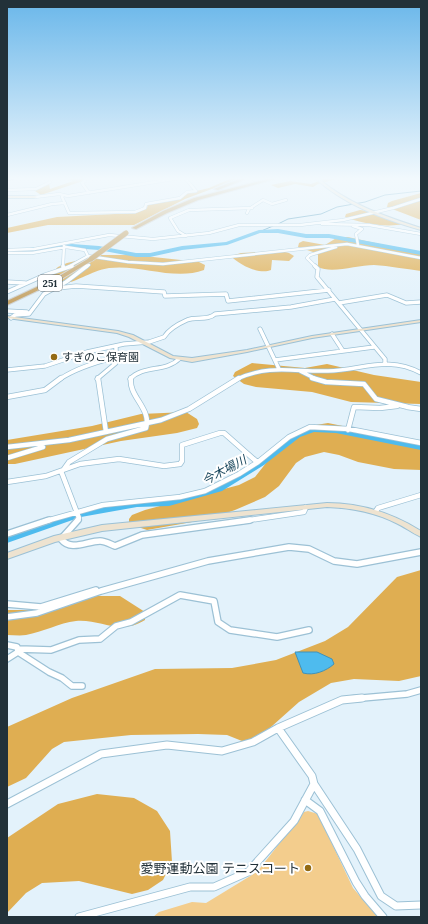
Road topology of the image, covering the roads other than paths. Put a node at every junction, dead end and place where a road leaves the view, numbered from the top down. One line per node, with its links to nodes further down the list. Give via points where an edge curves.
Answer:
1 (145, 221): 8 (highway)
2 (147, 221): 8 (highway)
3 (172, 221): 11 (street, via 178,232)
4 (334, 221): 6 (street)
5 (398, 221): 9 (street)
6 (318, 223): 7 (street); 11 (street, via 294,226 239,225)
7 (343, 224): 10 (street, via 369,225); 12 (street, via 362,228 356,234)
8 (134, 228): 15 (highway, 251, bridge)
9 (421, 229)
10 (421, 234)
11 (186, 236): 13 (street, via 153,239 109,236)
12 (357, 243): 15 (street, via 163,264); 16 (street); 23 (street, via 307,256 318,269 317,277)
13 (64, 246): 14 (street, via 32,253); 15 (street, via 83,249); 18 (street)
14 (7, 252)
15 (90, 258): 18 (street); 27 (highway, 251, via 58,279)
16 (421, 258)
17 (89, 265): 22 (street)
18 (63, 269): 20 (street)
19 (7, 282): 20 (street)
20 (28, 282): 21 (street); 24 (street)
21 (39, 283)
22 (51, 290): 23 (street, via 76,286 163,292 165,296 226,294 228,301); 30 (street, via 42,296)
23 (329, 290): 25 (street)
24 (7, 292)
25 (335, 299): 28 (street); 36 (street, via 291,307 215,314 212,317 187,320 168,330 164,337)
26 (421, 302): 28 (street, via 406,303 387,295)
27 (7, 303)
28 (339, 303): 34 (street)
29 (7, 311): 30 (street)
30 (30, 313): 31 (street)
31 (9, 317): 36 (street, via 105,329)
32 (421, 321): 34 (street)
33 (260, 329): 38 (street)
34 (362, 330): 35 (street); 39 (street)
35 (332, 334): 38 (street); 40 (street)
36 (144, 342): 37 (street); 42 (street, via 166,355)
37 (116, 346): 41 (street); 47 (street, via 87,352 45,366)
38 (269, 346): 42 (street, via 214,357); 43 (street)
39 (374, 347): 40 (street); 44 (street, via 385,359)
40 (343, 351): 43 (street)
41 (116, 357): 49 (street, via 101,360 66,375 45,390); 54 (street, via 115,364 97,380)
42 (179, 359): 52 (street, via 175,364 152,368 130,379)
43 (274, 360): 46 (street)
44 (385, 364): 45 (street, via 368,364 329,371); 48 (street, via 414,369)
45 (289, 368): 46 (street); 50 (street, via 326,382 364,384 376,399)
46 (279, 369): 52 (street, via 251,373 190,409)
47 (7, 370)
48 (421, 373)
49 (7, 397)
50 (408, 407): 51 (street); 53 (street, via 356,406 353,408)
51 (421, 409)
52 (148, 424): 54 (street); 60 (street, via 143,430 102,442 69,462)
53 (348, 430): 56 (street); 59 (street, via 326,426 310,428 294,434)
54 (106, 432): 55 (street)
55 (50, 444): 57 (street); 58 (street)
56 (421, 444)
57 (7, 448)
58 (7, 458)
59 (257, 462): 60 (street, via 224,433 220,433 182,445 180,464 164,466 119,459 80,464); 65 (street, via 217,486 191,495 100,505)
60 (63, 470): 61 (street, via 46,476); 65 (street)
61 (7, 482)
62 (421, 495): 64 (street, via 378,508)
63 (306, 507): 64 (street, via 342,504); 68 (street, via 126,524); 68 (street, via 304,512 142,536 115,546 102,541 72,545 63,542)
64 (376, 511): 67 (street, via 404,522)
65 (78, 514): 66 (street); 68 (street, via 79,520)
66 (7, 534)
67 (421, 534)
68 (63, 536): 70 (street)
69 (421, 552): 71 (street, via 357,564 334,561 309,549 289,547 208,561)
70 (7, 556)
71 (101, 591): 72 (street, via 41,607); 73 (street, via 43,611)
72 (7, 604)
73 (7, 616)
74 (309, 630): 76 (street, via 277,637 230,630 218,622 214,601 185,595 175,597 131,622 121,624 100,639 79,640 52,650)
75 (7, 645): 76 (street, via 17,647)
76 (18, 651): 77 (street); 78 (street, via 72,686)
77 (7, 658)
78 (82, 686)
79 (421, 690): 80 (street, via 407,694 350,698)
80 (278, 728): 81 (street, via 312,776); 83 (street, via 253,742 222,751 167,745 101,754)
81 (314, 784): 82 (street); 84 (street, via 363,858 382,898 401,907)
82 (305, 800): 85 (street, via 294,821 248,872 214,887 183,889); 86 (street, via 320,811 356,882)
83 (7, 804)
84 (421, 905)
85 (79, 917)
86 (383, 917)

